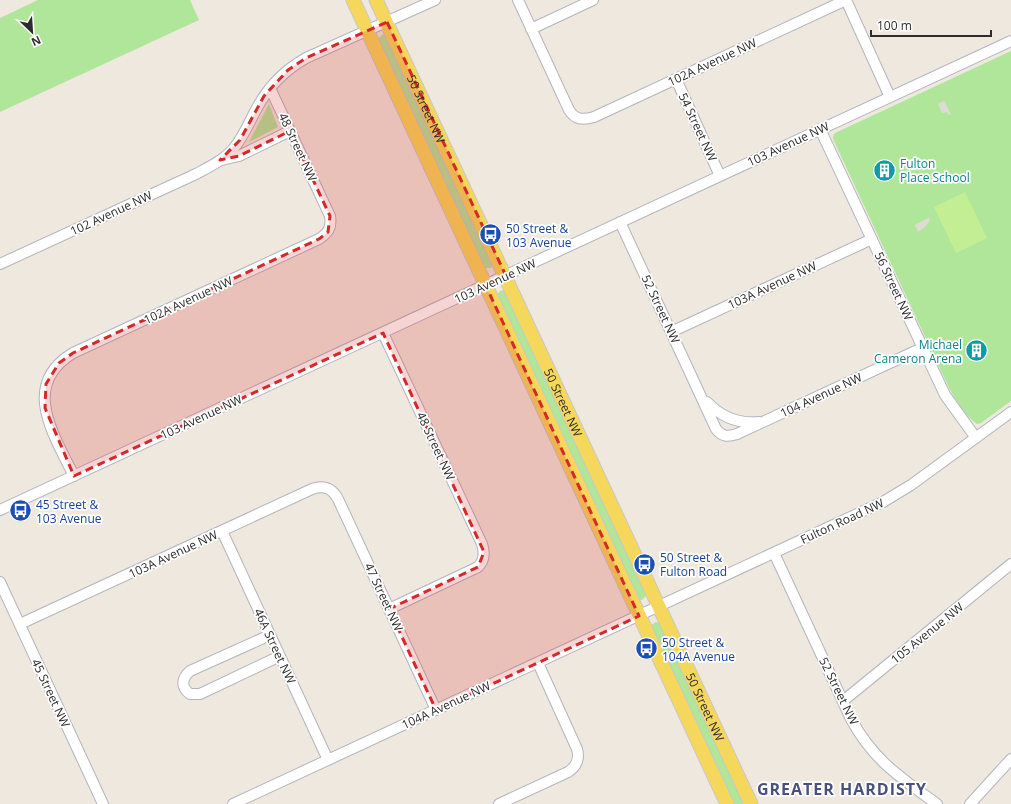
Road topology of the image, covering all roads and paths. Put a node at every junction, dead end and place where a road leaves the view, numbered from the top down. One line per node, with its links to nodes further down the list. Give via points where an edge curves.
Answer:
1 (353, 0): 9 (main road, 50 Street NW)
2 (376, 0): 7 (main road, 50 Street NW)
3 (435, 0): 7 (street, 102 Avenue NW)
4 (518, 0): 8 (street)
5 (593, 0): 8 (street)
6 (846, 0): 11 (street, 102A Avenue NW); 13 (street)
7 (387, 22): 9 (street, 102 Avenue NW); 22 (main road, 50 Street NW)
8 (531, 29): 11 (street, 102A Avenue NW, via 571,114 582,120 594,117)
9 (367, 30): 12 (street, 102 Avenue NW, via 296,64); 23 (main road, 50 Street NW)
10 (1011, 41): 13 (street, 103 Avenue NW)
11 (676, 79): 17 (street, 54 Street NW)
12 (270, 88): 15 (street, 48 Street NW); 16 (street, 102 Avenue NW, via 240,140)
13 (890, 97): 14 (street, 103 Avenue NW)
14 (820, 129): 17 (street, 103 Avenue NW); 20 (street, 56 Street NW)
15 (290, 131): 16 (street, 102 Avenue NW, via 239,156); 19 (street, 48 Street NW, via 330,216)
16 (220, 160): 21 (street, 102 Avenue NW, via 196,174)
17 (720, 176): 18 (street, 103 Avenue NW)
18 (620, 222): 22 (street, 103 Avenue NW); 24 (street, 52 Street NW)
19 (330, 229): 33 (street, 102A Avenue NW, via 319,240 74,353 59,363 50,376 44,392 46,414)
20 (872, 239): 24 (street, 103A Avenue NW); 26 (street, 56 Street NW)
21 (0, 264)
22 (506, 276): 23 (street, 103 Avenue NW); 40 (main road, 50 Street NW)
23 (486, 286): 25 (street, 103 Avenue NW); 42 (main road, 50 Street NW)
24 (671, 332): 27 (street, 52 Street NW)
25 (384, 333): 33 (street, 103 Avenue NW); 41 (street, 48 Street NW, via 484,552 483,560 474,569)
26 (922, 348): 30 (street, 104 Avenue NW); 32 (street, 56 Street NW, via 947,398)
27 (701, 395): 29 (street, 52 Street NW, via 712,408); 31 (street, 52 Street NW, via 716,429)
28 (1011, 412): 32 (street, Fulton Road NW)
29 (730, 419): 30 (street, 104 Avenue NW)
30 (763, 422): 31 (street, 104 Avenue NW, via 737,434)
31 (724, 435)
32 (976, 438): 37 (street, Fulton Road NW, via 893,497)
33 (74, 476): 35 (street, 103 Avenue NW)
34 (326, 488): 36 (street, 103A Avenue NW, via 312,489); 41 (street, 47 Street NW, via 338,499)
35 (0, 510)
36 (222, 531): 43 (street, 103A Avenue NW); 44 (street, 46A Street NW)
37 (774, 553): 40 (street, Fulton Road NW); 47 (street, 52 Street NW)
38 (1011, 564): 47 (street, 105 Avenue NW)
39 (0, 582): 43 (street, 45 Street NW)
40 (659, 606): 42 (street, 104A Avenue NW); 51 (main road, 50 Street NW)
41 (389, 609): 48 (street, 47 Street NW)
42 (640, 616): 46 (street, 104A Avenue NW); 55 (main road, 50 Street NW)
43 (20, 624): 52 (street, 45 Street NW)
44 (270, 635): 45 (street, 46A Street NW); 45 (street, via 190,671 184,678 184,687 190,694 200,694)
45 (280, 656): 50 (street, 46A Street NW)
46 (538, 663): 48 (street, 104A Avenue NW); 54 (street, via 579,754 577,763 572,770)
47 (843, 701): 58 (street, 52 Street NW, via 860,734 876,755 894,773)
48 (436, 710): 50 (street, 104A Avenue NW)
49 (1011, 759): 59 (street)
50 (328, 760): 53 (street, 104A Avenue NW)
51 (741, 783): 56 (main road, 50 Street NW); 57 (street)
52 (103, 804)
53 (234, 804)
54 (499, 804)
55 (727, 804)
56 (751, 804)
57 (758, 804)
58 (937, 804)
59 (970, 804)

